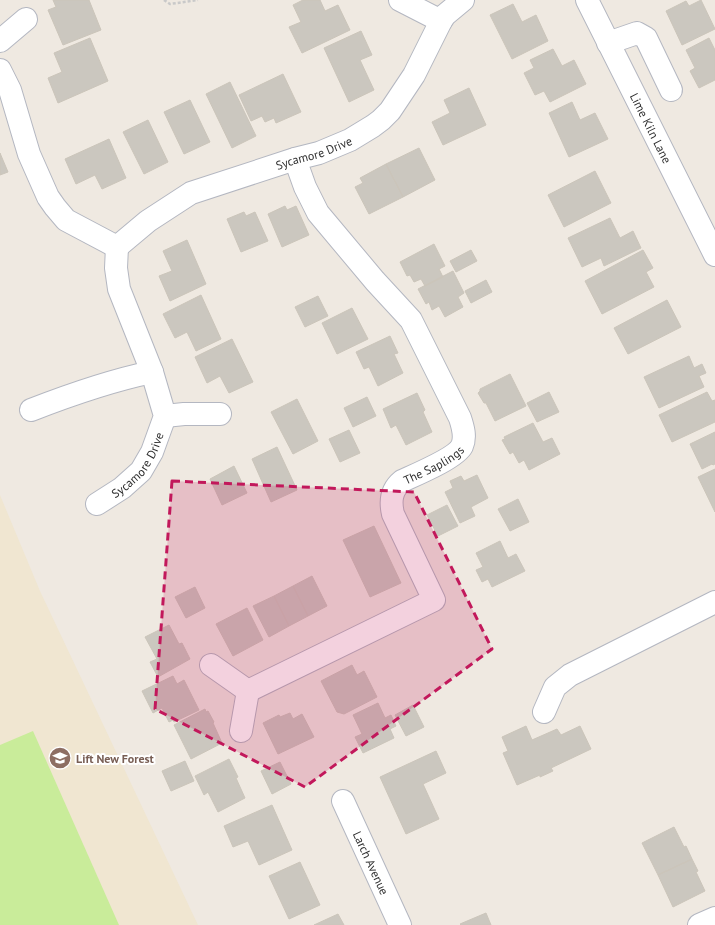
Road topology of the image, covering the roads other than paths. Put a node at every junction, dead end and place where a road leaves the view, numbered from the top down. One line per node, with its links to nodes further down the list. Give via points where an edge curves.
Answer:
1 (400, 0): 5 (street)
2 (463, 0): 5 (street, Sycamore Drive)
3 (587, 0): 7 (street, Lime Kiln Lane)
4 (26, 19): 6 (street)
5 (441, 21): 10 (street, Sycamore Drive, via 414,75 381,120 350,140 319,153)
6 (0, 41)
7 (608, 43): 9 (street, via 637,33 646,38); 12 (street, Lime Kiln Lane)
8 (0, 70): 11 (street, via 10,90 29,154 48,197 66,220)
9 (671, 90)
10 (295, 159): 11 (street, Sycamore Drive, via 191,193 148,221); 20 (street, The Saplings, via 318,213 411,320 460,418 464,435 462,446 457,452 402,481 391,496 394,514 434,600)
11 (117, 247): 13 (street, Sycamore Drive, via 119,289)
12 (715, 255)
13 (152, 372): 14 (street, via 120,378); 16 (street, Sycamore Drive)
14 (31, 410)
15 (220, 414): 16 (street, Sycamore Drive)
16 (165, 416): 17 (street, Sycamore Drive, via 152,452 141,471 122,488)
17 (97, 504)
18 (715, 602): 21 (street, via 570,675 555,687)
19 (211, 666): 20 (street)
20 (248, 691): 22 (street)
21 (544, 712)
22 (241, 731)
23 (343, 801): 25 (street, Larch Avenue)
24 (715, 918): 26 (street)
25 (400, 925)
26 (699, 925)

